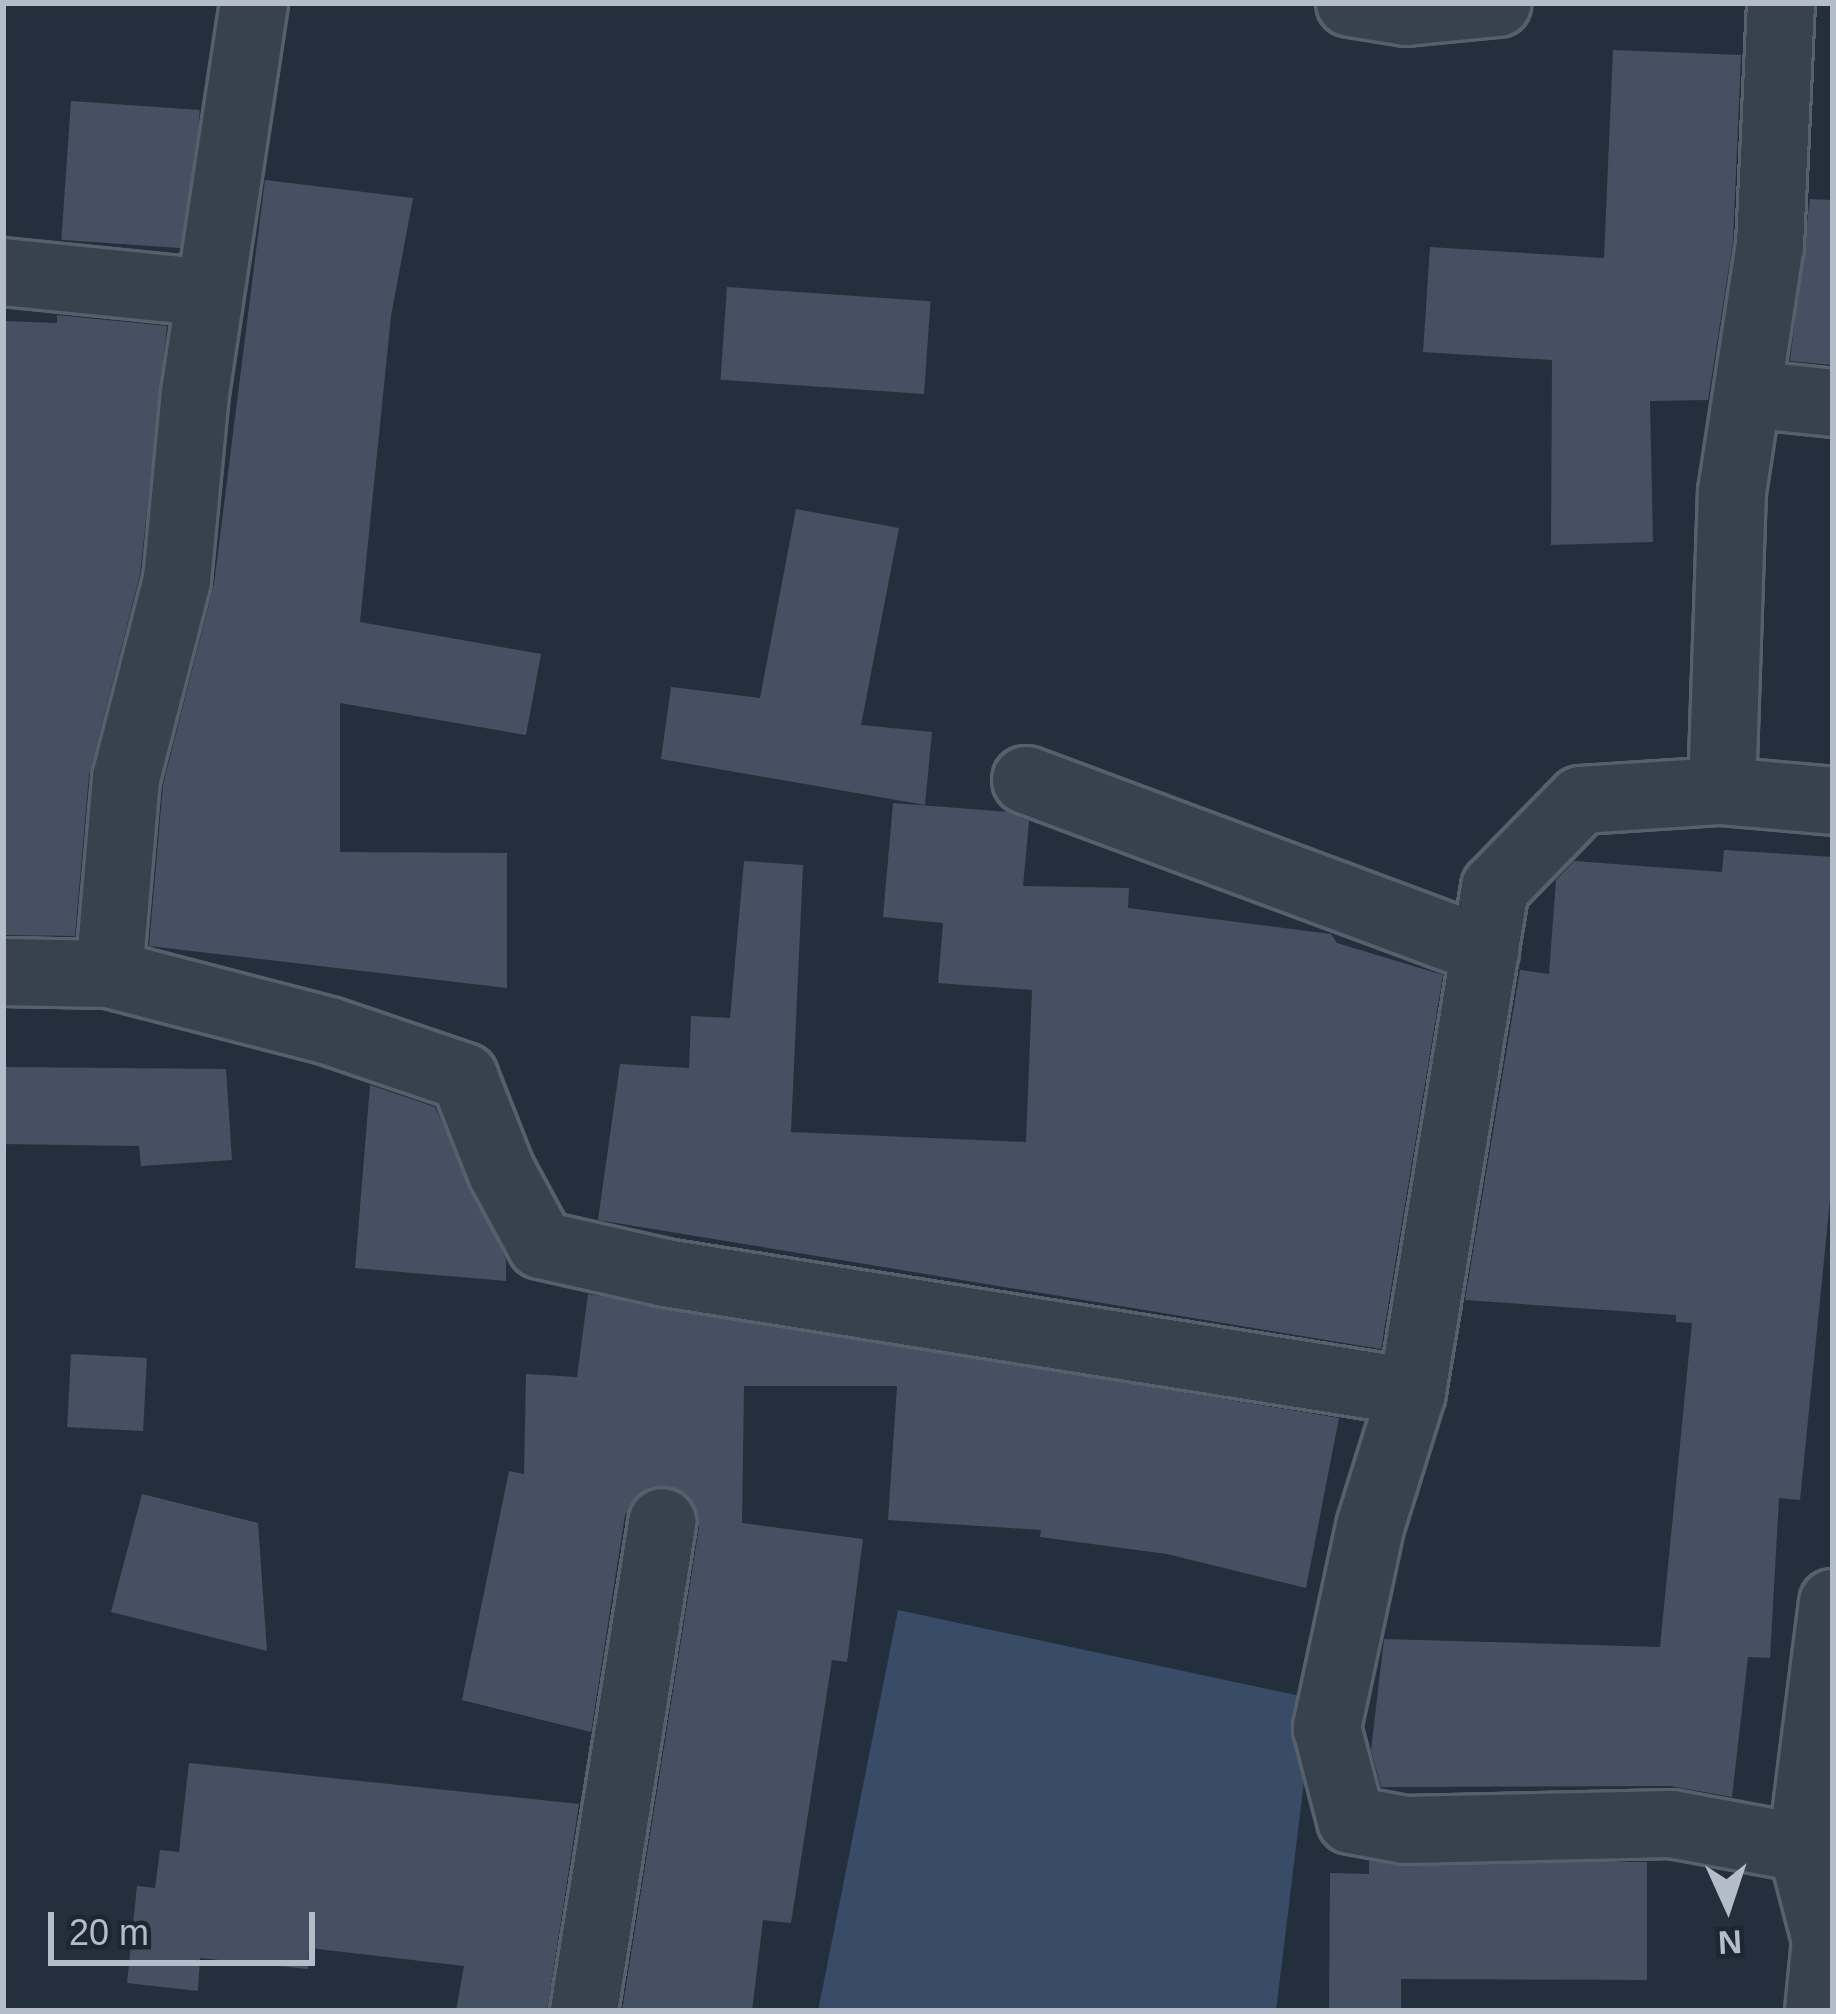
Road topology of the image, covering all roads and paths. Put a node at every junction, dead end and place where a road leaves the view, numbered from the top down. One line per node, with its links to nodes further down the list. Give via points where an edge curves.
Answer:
1 (254, 3): 6 (street)
2 (1350, 3): 3 (street, via 1406,12)
3 (1498, 3)
4 (1781, 3): 7 (street, via 1770,245)
5 (3, 272): 6 (street)
6 (209, 293): 14 (street, via 177,580 126,778)
7 (1748, 394): 8 (street); 10 (street, via 1732,492)
8 (1833, 403)
9 (1026, 780): 12 (street)
10 (1722, 791): 11 (street); 12 (street, via 1581,800 1495,888)
11 (1833, 801)
12 (1485, 951): 15 (street)
13 (3, 972): 14 (street)
14 (109, 974): 15 (street, via 328,1031 464,1077 500,1171 542,1245 665,1273)
15 (1412, 1392): 18 (street, via 1370,1527 1327,1728 1351,1820 1405,1830 1671,1824)
16 (662, 1522): 19 (street)
17 (1833, 1603): 18 (street)
18 (1802, 1848): 20 (street, via 1826,1940)
19 (584, 2011)
20 (1819, 2011)

